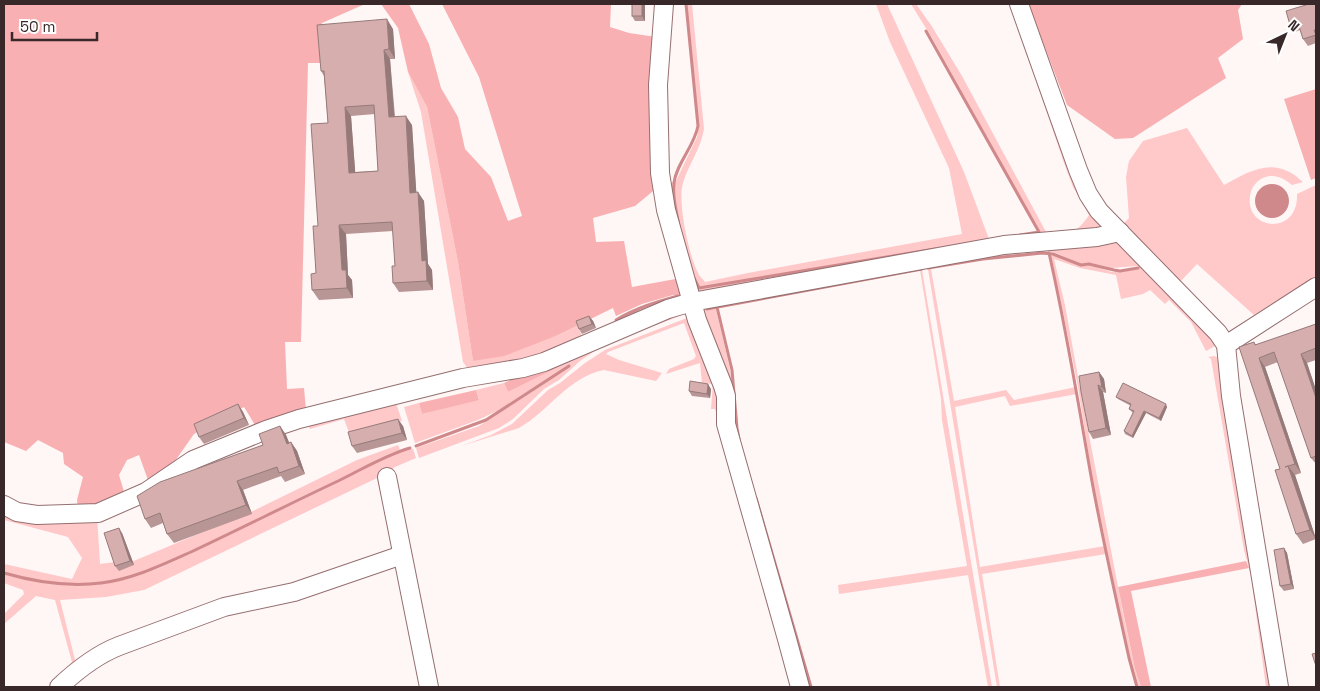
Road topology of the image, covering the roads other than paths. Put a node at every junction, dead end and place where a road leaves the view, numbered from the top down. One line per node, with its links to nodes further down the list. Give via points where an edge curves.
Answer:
1 (664, 4): 5 (street, via 658,86 660,173 666,210)
2 (1019, 4): 3 (street, via 1088,194 1099,211)
3 (1120, 232): 5 (street, via 1004,245); 6 (street)
4 (1316, 287): 6 (street)
5 (692, 302): 8 (street, via 668,309 544,362 299,418 193,460 146,492 98,513 38,515 17,512); 12 (street, via 726,396 726,424)
6 (1226, 345): 13 (street, via 1231,396)
7 (387, 477): 9 (street)
8 (4, 505)
9 (402, 555): 10 (street, via 294,592 224,607 119,646 70,676); 11 (street)
10 (59, 687)
11 (428, 687)
12 (800, 687)
13 (1279, 687)

